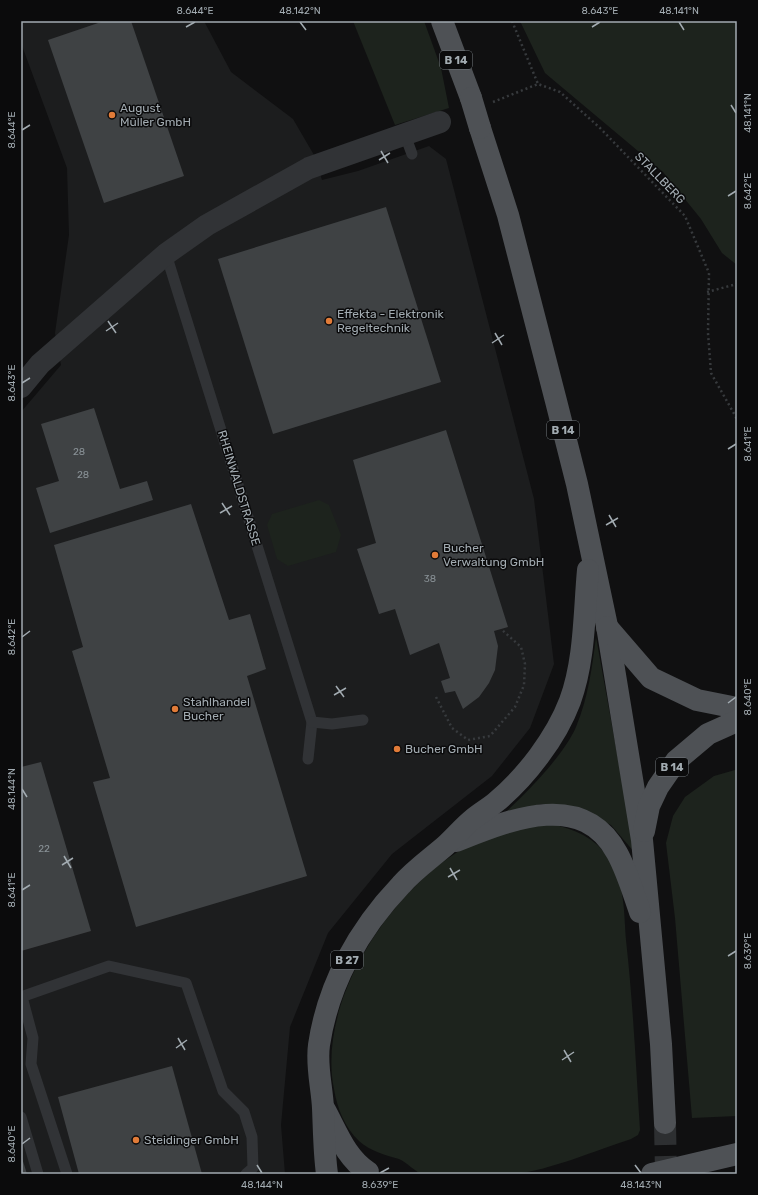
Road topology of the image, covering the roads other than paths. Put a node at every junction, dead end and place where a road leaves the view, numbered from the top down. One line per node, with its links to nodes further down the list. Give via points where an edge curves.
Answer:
1 (442, 21): 5 (main road, B 14, bridge, via 480,101 480,128 508,215 577,484)
2 (440, 122): 3 (street, via 408,144 309,168 208,225)
3 (166, 254): 4 (street, via 40,364); 10 (lane, RHEINWALDSTRASSE)
4 (21, 387)
5 (590, 548): 6 (main road, B 14); 13 (main road, via 581,658 570,701 545,746 524,774)
6 (607, 626): 7 (main road, B 14, via 651,678 697,700); 12 (main road, B 14)
7 (737, 708)
8 (364, 720): 10 (lane, via 332,724)
9 (737, 721): 12 (main road, B 14, via 708,734 676,762 658,786 649,806)
10 (312, 722): 11 (lane)
11 (308, 759)
12 (642, 840): 14 (main road, B 14)
13 (446, 845): 14 (main road, B 27, via 500,824 538,814 577,818 604,836 616,851 626,872); 16 (main road, B 27, via 417,869 381,907 359,937 332,991 319,1046 318,1069)
14 (654, 959): 18 (main road, B 14)
15 (21, 997): 22 (lane, via 33,1038 31,1064); 23 (lane, via 109,966 186,983 223,1091 244,1112 252,1137 253,1168)
16 (323, 1107): 20 (main road, B 27, via 347,1152); 24 (main road)
17 (21, 1116): 21 (lane)
18 (665, 1123)
19 (737, 1154): 25 (main road, bridge)
20 (369, 1173)
21 (38, 1174)
22 (67, 1174)
23 (246, 1174)
24 (327, 1174)
25 (652, 1174)

